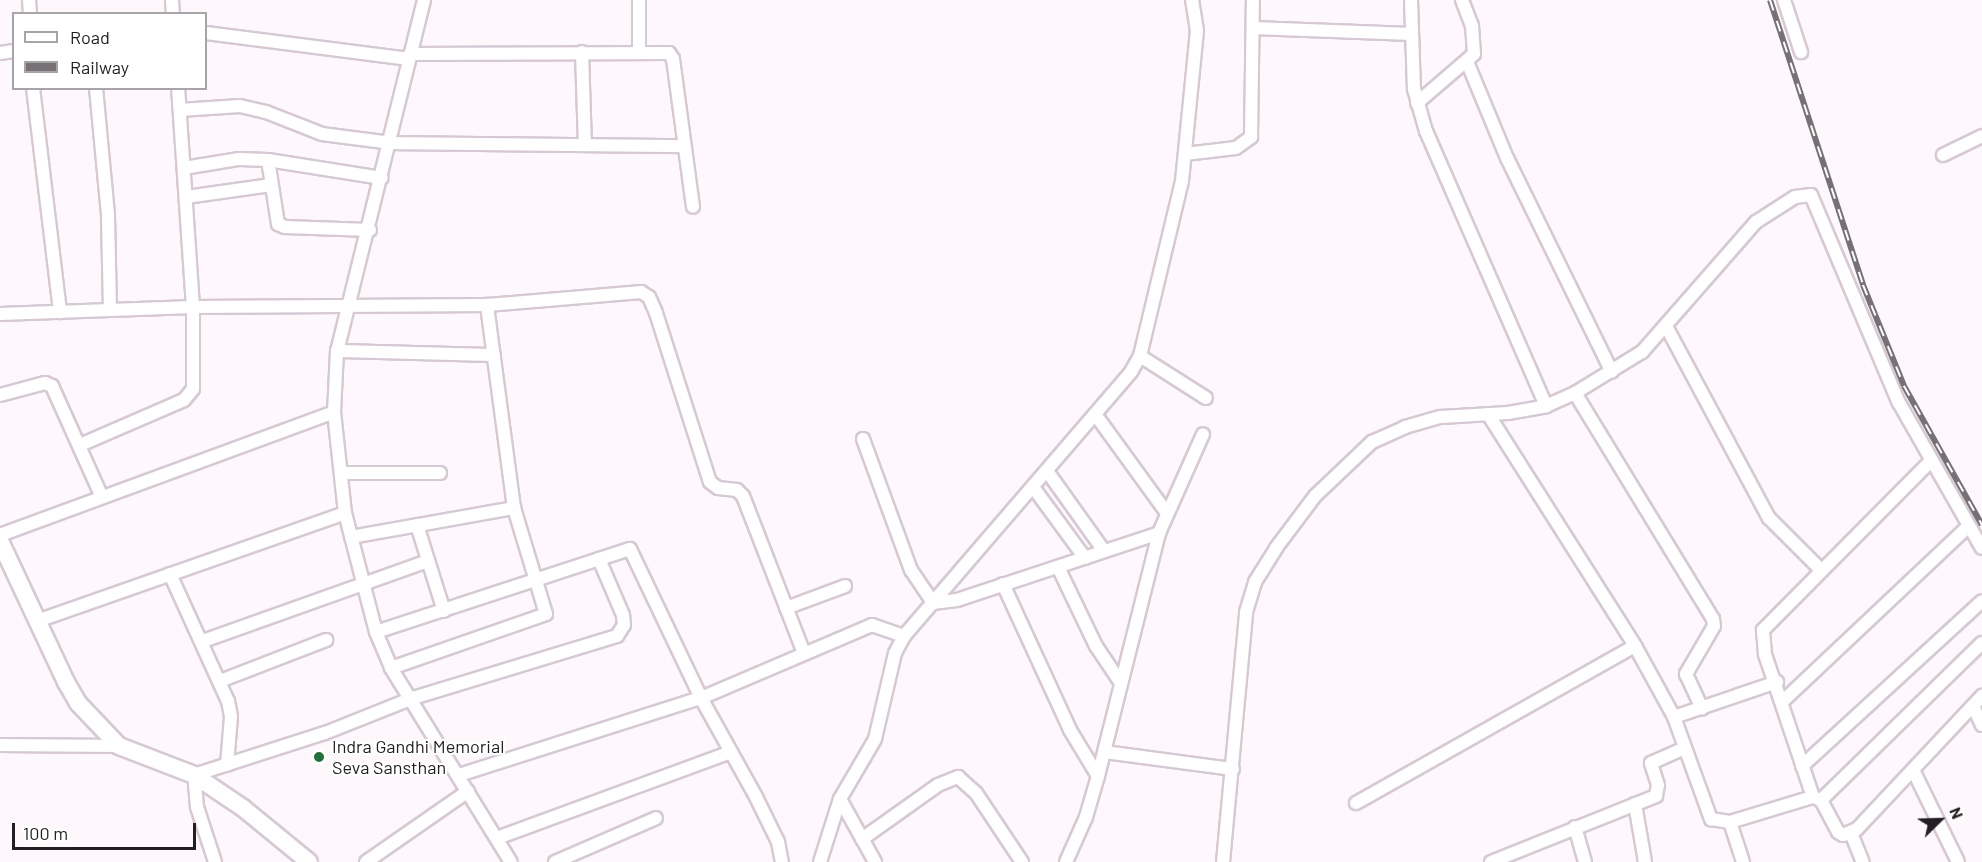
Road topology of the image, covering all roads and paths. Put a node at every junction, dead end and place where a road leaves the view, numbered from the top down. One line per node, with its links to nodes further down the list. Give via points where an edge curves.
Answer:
1 (424, 0): 14 (street)
2 (639, 0): 11 (street)
3 (1192, 0): 25 (street, via 1197,32)
4 (1253, 0): 8 (street)
5 (1411, 0): 10 (street)
6 (1462, 0): 15 (street, via 1476,43)
7 (1784, 0): 13 (street)
8 (1252, 28): 10 (street); 25 (street, via 1251,137 1236,148)
9 (207, 33): 14 (street)
10 (1412, 34): 19 (street)
11 (639, 51): 12 (street); 24 (street, via 662,51 673,59)
12 (582, 52): 14 (street); 23 (street)
13 (1801, 52)
14 (410, 57): 22 (street)
15 (1467, 63): 19 (street); 44 (street, via 1508,158)
16 (33, 90): 38 (street)
17 (96, 90): 36 (street, via 108,206)
18 (178, 90): 20 (street)
19 (1417, 103): 48 (street)
20 (180, 110): 22 (street, via 240,106 322,134); 28 (street)
21 (1982, 136): 26 (street)
22 (391, 143): 23 (street); 29 (street)
23 (585, 145): 24 (street)
24 (684, 146): 32 (street)
25 (1185, 154): 43 (street)
26 (1943, 155)
27 (268, 160): 28 (street, via 239,159); 29 (street); 30 (street)
28 (184, 168): 31 (street)
29 (382, 178): 33 (street)
30 (271, 185): 31 (street); 33 (street, via 278,224)
31 (186, 197): 35 (street)
32 (693, 207)
33 (370, 230): 37 (street)
34 (487, 305): 37 (street); 42 (street); 84 (street, via 628,291 649,297 710,482 743,495)
35 (193, 307): 36 (street); 37 (street); 54 (street, via 191,394)
36 (110, 309): 38 (street)
37 (348, 309): 41 (street)
38 (60, 312): 39 (street)
39 (0, 314)
40 (1667, 328): 44 (street, via 1642,352); 55 (street, via 1756,222 1795,197 1811,195 1869,340); 76 (street, via 1769,518)
41 (337, 351): 42 (street); 49 (street)
42 (494, 355): 61 (street)
43 (1140, 356): 47 (street); 50 (street)
44 (1612, 372): 45 (street)
45 (1575, 393): 48 (street); 103 (street, via 1713,619 1714,626 1686,674)
46 (0, 395): 54 (street, via 34,385 52,386)
47 (1206, 398)
48 (1546, 406): 51 (street)
49 (334, 412): 57 (street); 60 (street)
50 (1095, 414): 56 (street); 63 (street)
51 (1488, 414): 92 (street); 113 (street, via 1441,417 1372,442 1315,496 1276,548 1255,582 1246,612)
52 (1203, 434): 63 (street)
53 (863, 439): 83 (street, via 911,570)
54 (80, 445): 60 (street)
55 (1930, 462): 65 (street); 76 (street)
56 (1047, 471): 59 (street); 71 (street)
57 (342, 473): 58 (street); 62 (street)
58 (440, 473)
59 (1033, 487): 72 (street); 83 (street)
60 (102, 497): 67 (street)
61 (514, 508): 64 (street); 78 (street)
62 (345, 513): 68 (street); 77 (street)
63 (1167, 513): 66 (street)
64 (417, 525): 68 (street); 74 (street)
65 (1969, 526): 70 (street); 101 (street)
66 (1159, 533): 71 (street); 96 (street)
67 (0, 535)
68 (351, 537): 79 (street)
69 (0, 540): 86 (street, via 25,588)
70 (1982, 548)
71 (1104, 551): 72 (street)
72 (1085, 558): 75 (street)
73 (599, 559): 78 (street); 99 (street, via 625,549 635,553); 100 (street, via 622,615 622,631 617,636)
74 (428, 561): 79 (street); 85 (street)
75 (1058, 567): 80 (street); 96 (street, via 1096,646)
76 (1821, 570): 97 (street, via 1763,630 1765,654)
77 (170, 574): 86 (street); 90 (street)
78 (538, 580): 85 (street); 94 (street, via 547,607 542,618)
79 (363, 582): 87 (street); 90 (street)
80 (1003, 584): 83 (street, via 957,600); 117 (street, via 1070,730)
81 (845, 586): 84 (street)
82 (1982, 601): 112 (street)
83 (933, 603): 88 (street)
84 (786, 608): 93 (street)
85 (444, 611): 87 (street)
86 (36, 621): 107 (street, via 78,703)
87 (376, 632): 94 (street)
88 (904, 636): 93 (street, via 872,625); 119 (street, via 896,653 875,739)
89 (326, 640): 95 (street)
90 (202, 641): 95 (street)
91 (1982, 643): 120 (street)
92 (1635, 646): 104 (street); 121 (street)
93 (804, 653): 99 (street)
94 (391, 668): 100 (street)
95 (220, 681): 111 (street, via 231,717)
96 (1122, 682): 110 (street)
97 (1777, 682): 101 (street); 103 (street)
98 (1982, 696): 102 (street)
99 (701, 698): 109 (street); 116 (street)
100 (413, 699): 111 (street); 116 (street)
101 (1783, 701): 112 (street)
102 (1972, 706): 105 (street); 114 (street)
103 (1702, 708): 104 (street)
104 (1674, 717): 108 (street)
105 (1982, 725)
106 (0, 745): 107 (street)
107 (119, 746): 115 (street)
108 (1684, 748): 122 (street, via 1651,763 1659,791); 124 (street, via 1711,819)
109 (731, 752): 127 (street); 135 (street, via 778,842)
110 (1105, 752): 113 (street); 117 (street)
111 (227, 765): 115 (street)
112 (1802, 766): 120 (street)
113 (1233, 769): 140 (street)
114 (1913, 770): 126 (street); 146 (street)
115 (194, 775): 130 (street, via 196,807); 131 (street, via 243,808)
116 (459, 775): 118 (street)
117 (1098, 776): 139 (street, via 1086,817)
118 (468, 791): 127 (street); 132 (street)
119 (840, 799): 128 (street); 136 (street)
120 (1817, 799): 124 (street); 126 (street, via 1838,832)
121 (1356, 803)
122 (1635, 804): 125 (street); 143 (street)
123 (657, 818): 134 (street)
124 (1730, 822): 144 (street)
125 (1575, 827): 129 (street); 142 (street)
126 (1851, 833): 145 (street)
127 (497, 838): 133 (street)
128 (861, 840): 137 (street); 138 (street, via 938,785 958,777 976,793)
129 (1513, 858): 141 (street)
130 (215, 862)
131 (309, 862)
132 (366, 862)
133 (512, 862)
134 (555, 862)
135 (782, 862)
136 (820, 862)
137 (875, 862)
138 (1022, 862)
139 (1066, 862)
140 (1223, 862)
141 (1491, 862)
142 (1585, 862)
143 (1645, 862)
144 (1743, 862)
145 (1863, 862)
146 (1958, 862)

